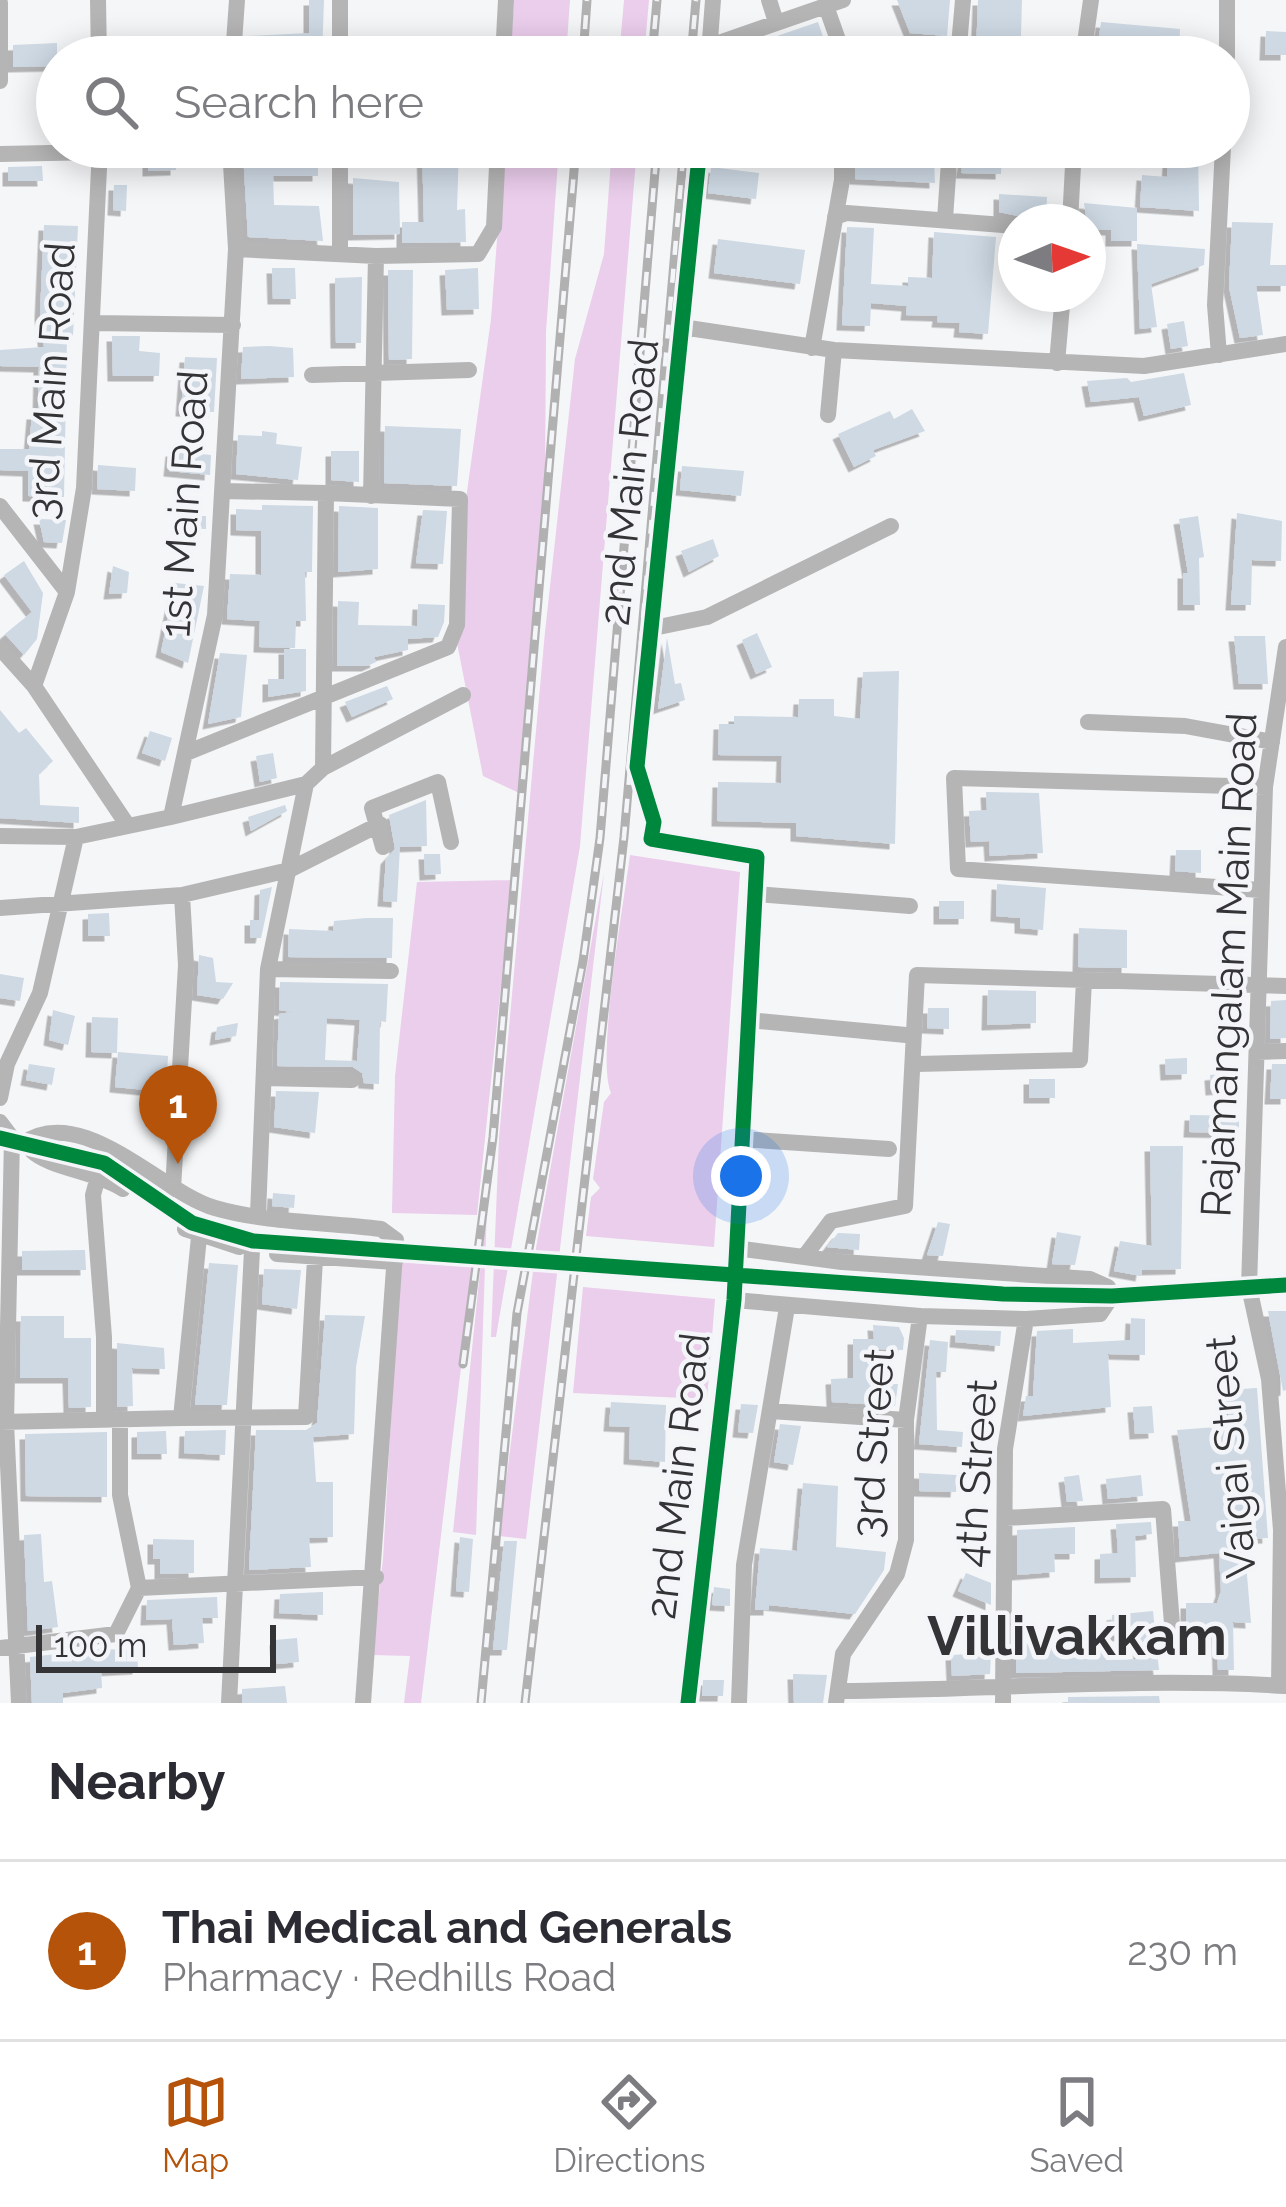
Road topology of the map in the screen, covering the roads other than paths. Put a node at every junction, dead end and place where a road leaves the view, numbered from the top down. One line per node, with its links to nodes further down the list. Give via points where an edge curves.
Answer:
1 (98, 0): 13 (street)
2 (237, 0): 14 (street)
3 (340, 0): 15 (street)
4 (506, 0): 16 (street)
5 (713, 0): 17 (street)
6 (770, 0): 12 (street)
7 (964, 0): 20 (street)
8 (1091, 0): 21 (street)
9 (1227, 0): 22 (street)
10 (0, 3): 23 (street)
11 (835, 3): 12 (street); 19 (street)
12 (776, 22): 18 (street)
13 (99, 36)
14 (234, 36)
15 (340, 36)
16 (504, 36)
17 (711, 36)
18 (744, 36)
19 (840, 36)
20 (960, 36)
21 (1086, 36)
22 (1227, 36)
23 (0, 81)
24 (36, 153): 25 (street)
25 (0, 154)
26 (99, 168): 43 (street, 3rd Main Road)
27 (231, 168): 39 (street, 1st Main Road)
28 (340, 168): 40 (street)
29 (497, 168): 41 (street, via 486,248 459,256)
30 (698, 168): 45 (street, 2nd Main Road)
31 (840, 168): 36 (street)
32 (949, 168): 37 (street)
33 (1073, 168): 35 (street)
34 (1222, 168): 49 (street)
35 (1071, 204)
36 (835, 217): 37 (street); 47 (street)
37 (945, 219): 38 (street)
38 (998, 224)
39 (236, 249): 40 (street); 44 (street, 1st Main Road)
40 (340, 252): 41 (street)
41 (376, 256): 52 (street)
42 (1062, 312): 50 (street)
43 (94, 323): 44 (street); 60 (street, 3rd Main Road, via 84,488)
44 (233, 325): 55 (street, 1st Main Road)
45 (682, 327): 47 (street); 61 (street, 2nd Main Road)
46 (1286, 344): 49 (street)
47 (812, 348): 48 (street)
48 (834, 350): 50 (street); 54 (street)
49 (1219, 356): 50 (street, via 1144,366)
50 (1058, 363)
51 (469, 370): 52 (street)
52 (375, 374): 53 (street); 57 (street)
53 (312, 375)
54 (828, 415)
55 (223, 491): 56 (street); 70 (street, 1st Main Road, via 215,615)
56 (326, 493): 57 (street); 65 (street)
57 (370, 496): 65 (street, via 460,499 457,625 437,653)
58 (0, 506): 60 (street)
59 (891, 526): 61 (street, via 707,617)
60 (67, 592): 64 (street, 3rd Main Road)
61 (650, 629): 83 (street, 2nd Main Road, via 637,767 654,822 651,839 757,857)
62 (1286, 647): 67 (street, Rajamangalam Main Road)
63 (0, 648): 64 (street)
64 (34, 686): 75 (street)
65 (323, 694): 70 (street); 71 (street)
66 (464, 694): 71 (street)
67 (1282, 694): 69 (street, Rajamangalam Main Road)
68 (1088, 722): 69 (street, via 1185,726)
69 (1272, 742): 73 (street, Rajamangalam Main Road)
70 (186, 753): 74 (street, 1st Main Road)
71 (323, 768): 72 (street)
72 (307, 784): 74 (street); 81 (street)
73 (1265, 787): 82 (street, Rajamangalam Main Road); 82 (street, via 954,778 958,869)
74 (170, 817): 75 (street)
75 (126, 823): 78 (street)
76 (380, 824): 79 (street, via 372,808 438,782); 80 (street); 81 (street)
77 (0, 836): 78 (street)
78 (76, 837): 85 (street)
79 (451, 842)
80 (383, 847)
81 (290, 870): 84 (street); 88 (street)
82 (1260, 890): 91 (street, Rajamangalam Main Road)
83 (755, 894): 86 (street); 93 (street, 2nd Main Road)
84 (182, 895): 85 (street); 106 (street, via 185,987)
85 (58, 903): 87 (street); 100 (street, via 40,993)
86 (910, 906)
87 (0, 908)
88 (268, 969): 89 (street); 98 (street)
89 (391, 971)
90 (1084, 980): 91 (street); 97 (street, via 1081,1060); 97 (street, via 917,975)
91 (1259, 984): 92 (street); 96 (street, Rajamangalam Main Road)
92 (1286, 986)
93 (748, 1020): 94 (street); 102 (street, 2nd Main Road)
94 (906, 1035)
95 (1286, 1051): 96 (street)
96 (1256, 1052): 116 (street, Rajamangalam Main Road)
97 (916, 1064): 112 (street, via 905,1206 831,1221)
98 (264, 1078): 99 (street); 107 (street)
99 (352, 1080)
100 (0, 1098)
101 (0, 1122): 103 (street)
102 (741, 1139): 104 (street); 111 (street, 2nd Main Road)
103 (16, 1142): 105 (street, via 40,1159); 106 (street, via 78,1135); 109 (street, via 104,1162 192,1222 254,1241); 127 (street)
104 (889, 1149)
105 (99, 1173): 108 (street); 124 (street, via 92,1196)
106 (172, 1189): 107 (street, via 214,1208)
107 (258, 1214): 114 (street, via 381,1228 396,1240)
108 (199, 1237): 110 (street); 123 (street)
109 (370, 1249)
110 (252, 1250): 113 (street); 125 (street)
111 (735, 1252): 112 (street); 117 (street, 2nd Main Road, bridge)
112 (804, 1257): 118 (street, via 1090,1279)
113 (314, 1259): 114 (street); 125 (street, via 307,1417)
114 (395, 1262): 130 (street)
115 (1286, 1285): 116 (street)
116 (1249, 1287): 118 (street); 135 (street, Vaigai Street, via 1269,1379)
117 (737, 1288): 118 (street); 119 (street); 141 (street, 2nd Main Road)
118 (1112, 1296): 121 (street, via 1100,1314)
119 (788, 1307): 120 (street); 122 (street)
120 (920, 1316): 121 (street); 126 (street, 3rd Street)
121 (1026, 1319): 128 (street, 4th Street, via 1005,1449)
122 (770, 1411): 126 (street); 142 (street, via 744,1565)
123 (181, 1418): 124 (street); 125 (street)
124 (112, 1419): 127 (street); 132 (street)
125 (244, 1419): 131 (street)
126 (906, 1420): 137 (street, 3rd Street, via 906,1540 897,1574 844,1654)
127 (3, 1422): 129 (street)
128 (1006, 1518): 133 (street, via 1163,1509); 136 (street, 4th Street)
129 (4, 1527): 134 (street)
130 (376, 1577): 131 (street); 140 (street)
131 (239, 1580): 132 (street); 139 (street)
132 (139, 1588): 134 (street, via 116,1634)
133 (1172, 1624)
134 (8, 1647): 138 (street)
135 (1282, 1686): 136 (street, via 1186,1679)
136 (1002, 1696): 137 (street)
137 (837, 1697)
138 (19, 1703)
139 (230, 1703)
140 (364, 1703)
141 (688, 1703)
142 (739, 1703)

